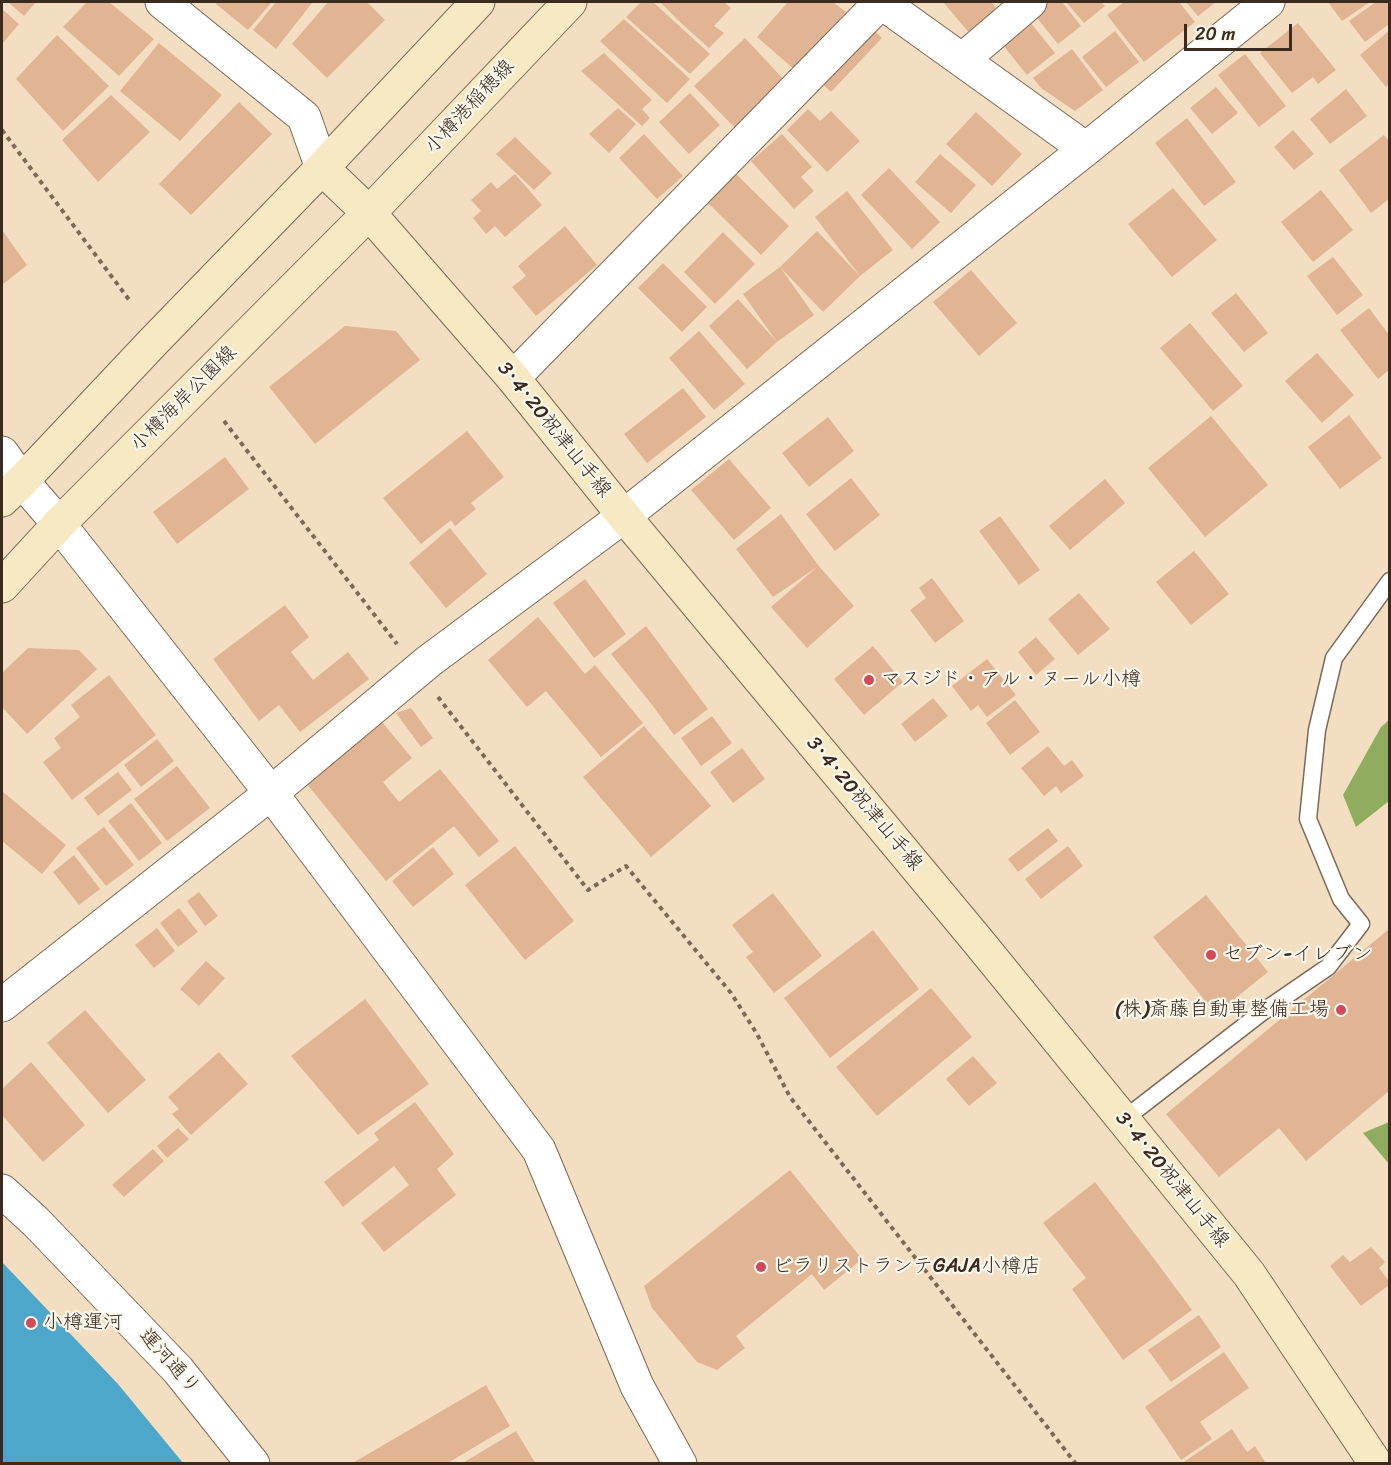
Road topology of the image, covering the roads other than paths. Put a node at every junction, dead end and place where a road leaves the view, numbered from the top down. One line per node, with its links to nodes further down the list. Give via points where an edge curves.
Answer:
1 (162, 2): 9 (street, via 304,117)
2 (478, 2): 9 (main road)
3 (570, 2): 10 (main road, 小樽港稲穂線)
4 (881, 2): 7 (street); 11 (street)
5 (1030, 2): 7 (street)
6 (1268, 2): 8 (street)
7 (962, 60): 8 (street)
8 (1086, 149): 14 (street)
9 (322, 168): 10 (main road, 3･4･20祝津山手線); 13 (main road)
10 (369, 213): 11 (main road, 3･4･20祝津山手線); 15 (main road, 小樽海岸公園線)
11 (513, 378): 14 (main road, 3･4･20祝津山手線)
12 (2, 453): 13 (street)
13 (12, 490): 15 (street)
14 (624, 516): 18 (street, via 444,649); 20 (main road, 3･4･20祝津山手線)
15 (59, 524): 17 (main road, 小樽海岸公園線); 18 (street)
16 (1389, 581): 20 (lane, via 1334,658 1317,730 1308,819 1341,899 1361,924 1328,967 1261,1013)
17 (2, 586)
18 (272, 793): 19 (street); 23 (street, via 539,1150 637,1386)
19 (2, 1005)
20 (1123, 1120): 24 (main road, 3･4･20祝津山手線, via 1249,1274)
21 (2, 1191): 22 (street, 運河通り, via 178,1370)
22 (253, 1464)
23 (680, 1464)
24 (1376, 1464)

